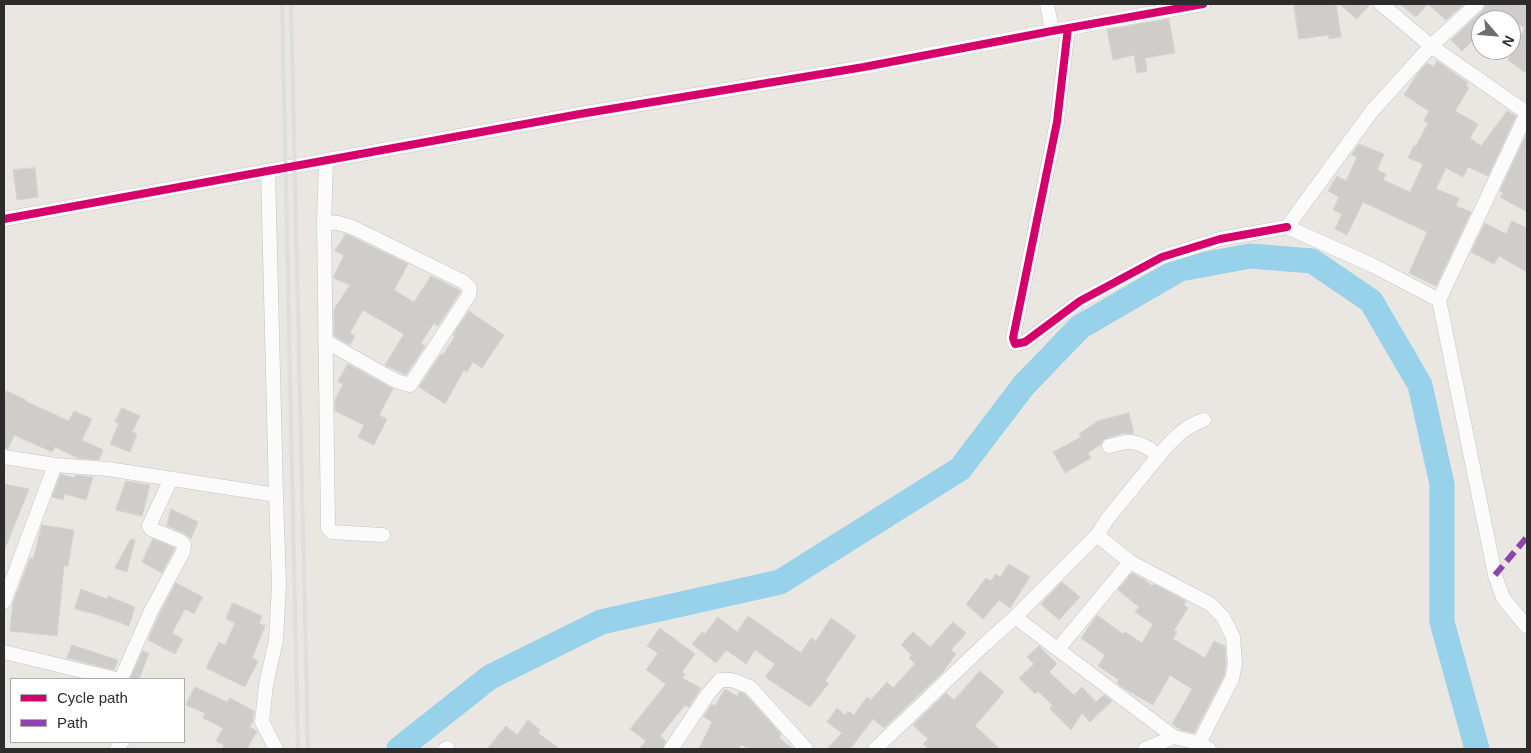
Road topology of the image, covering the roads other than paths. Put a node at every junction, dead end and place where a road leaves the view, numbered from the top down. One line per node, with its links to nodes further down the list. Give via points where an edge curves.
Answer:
1 (1047, 4): 6 (street)
2 (1203, 4): 5 (street)
3 (1381, 4): 7 (street)
4 (1477, 4): 7 (street)
5 (1068, 28): 6 (street); 13 (street, via 1057,122 1013,338 1015,344 1025,342 1080,302 1162,257 1220,239)
6 (1052, 30): 9 (street, via 864,67 580,114)
7 (1431, 46): 8 (street); 13 (street, via 1372,111)
8 (1527, 113): 14 (street)
9 (326, 161): 10 (street); 12 (street)
10 (268, 171): 11 (street); 22 (street)
11 (4, 220)
12 (324, 222): 15 (street); 15 (street, via 352,227 464,282 470,288 469,295 410,385)
13 (1286, 227): 14 (street, via 1374,266)
14 (1439, 300): 28 (street, via 1496,575 1503,598)
15 (325, 341): 23 (street, via 328,528 332,532)
16 (1204, 420): 19 (street, via 1192,424)
17 (1110, 446): 19 (street, via 1127,442 1139,444 1152,450)
18 (4, 457): 20 (street)
19 (1157, 458): 24 (street)
20 (55, 465): 21 (street); 26 (street)
21 (171, 479): 22 (street); 32 (street, via 149,526 180,541 184,545 183,552)
22 (276, 495): 35 (street, via 279,585 276,640 262,722)
23 (383, 535)
24 (1097, 535): 25 (street); 27 (street)
25 (1130, 562): 29 (street); 34 (street, via 1210,604 1223,617 1233,637 1235,664 1232,679)
26 (4, 602)
27 (1015, 617): 29 (street); 38 (street)
28 (1527, 627)
29 (1058, 649): 33 (street)
30 (4, 652): 31 (street)
31 (112, 678)
32 (121, 678)
33 (1174, 737): 34 (street); 39 (street)
34 (1204, 746)
35 (276, 749)
36 (671, 749): 37 (street, via 720,680 732,680 750,687)
37 (806, 749)
38 (876, 749)
39 (1144, 749)

